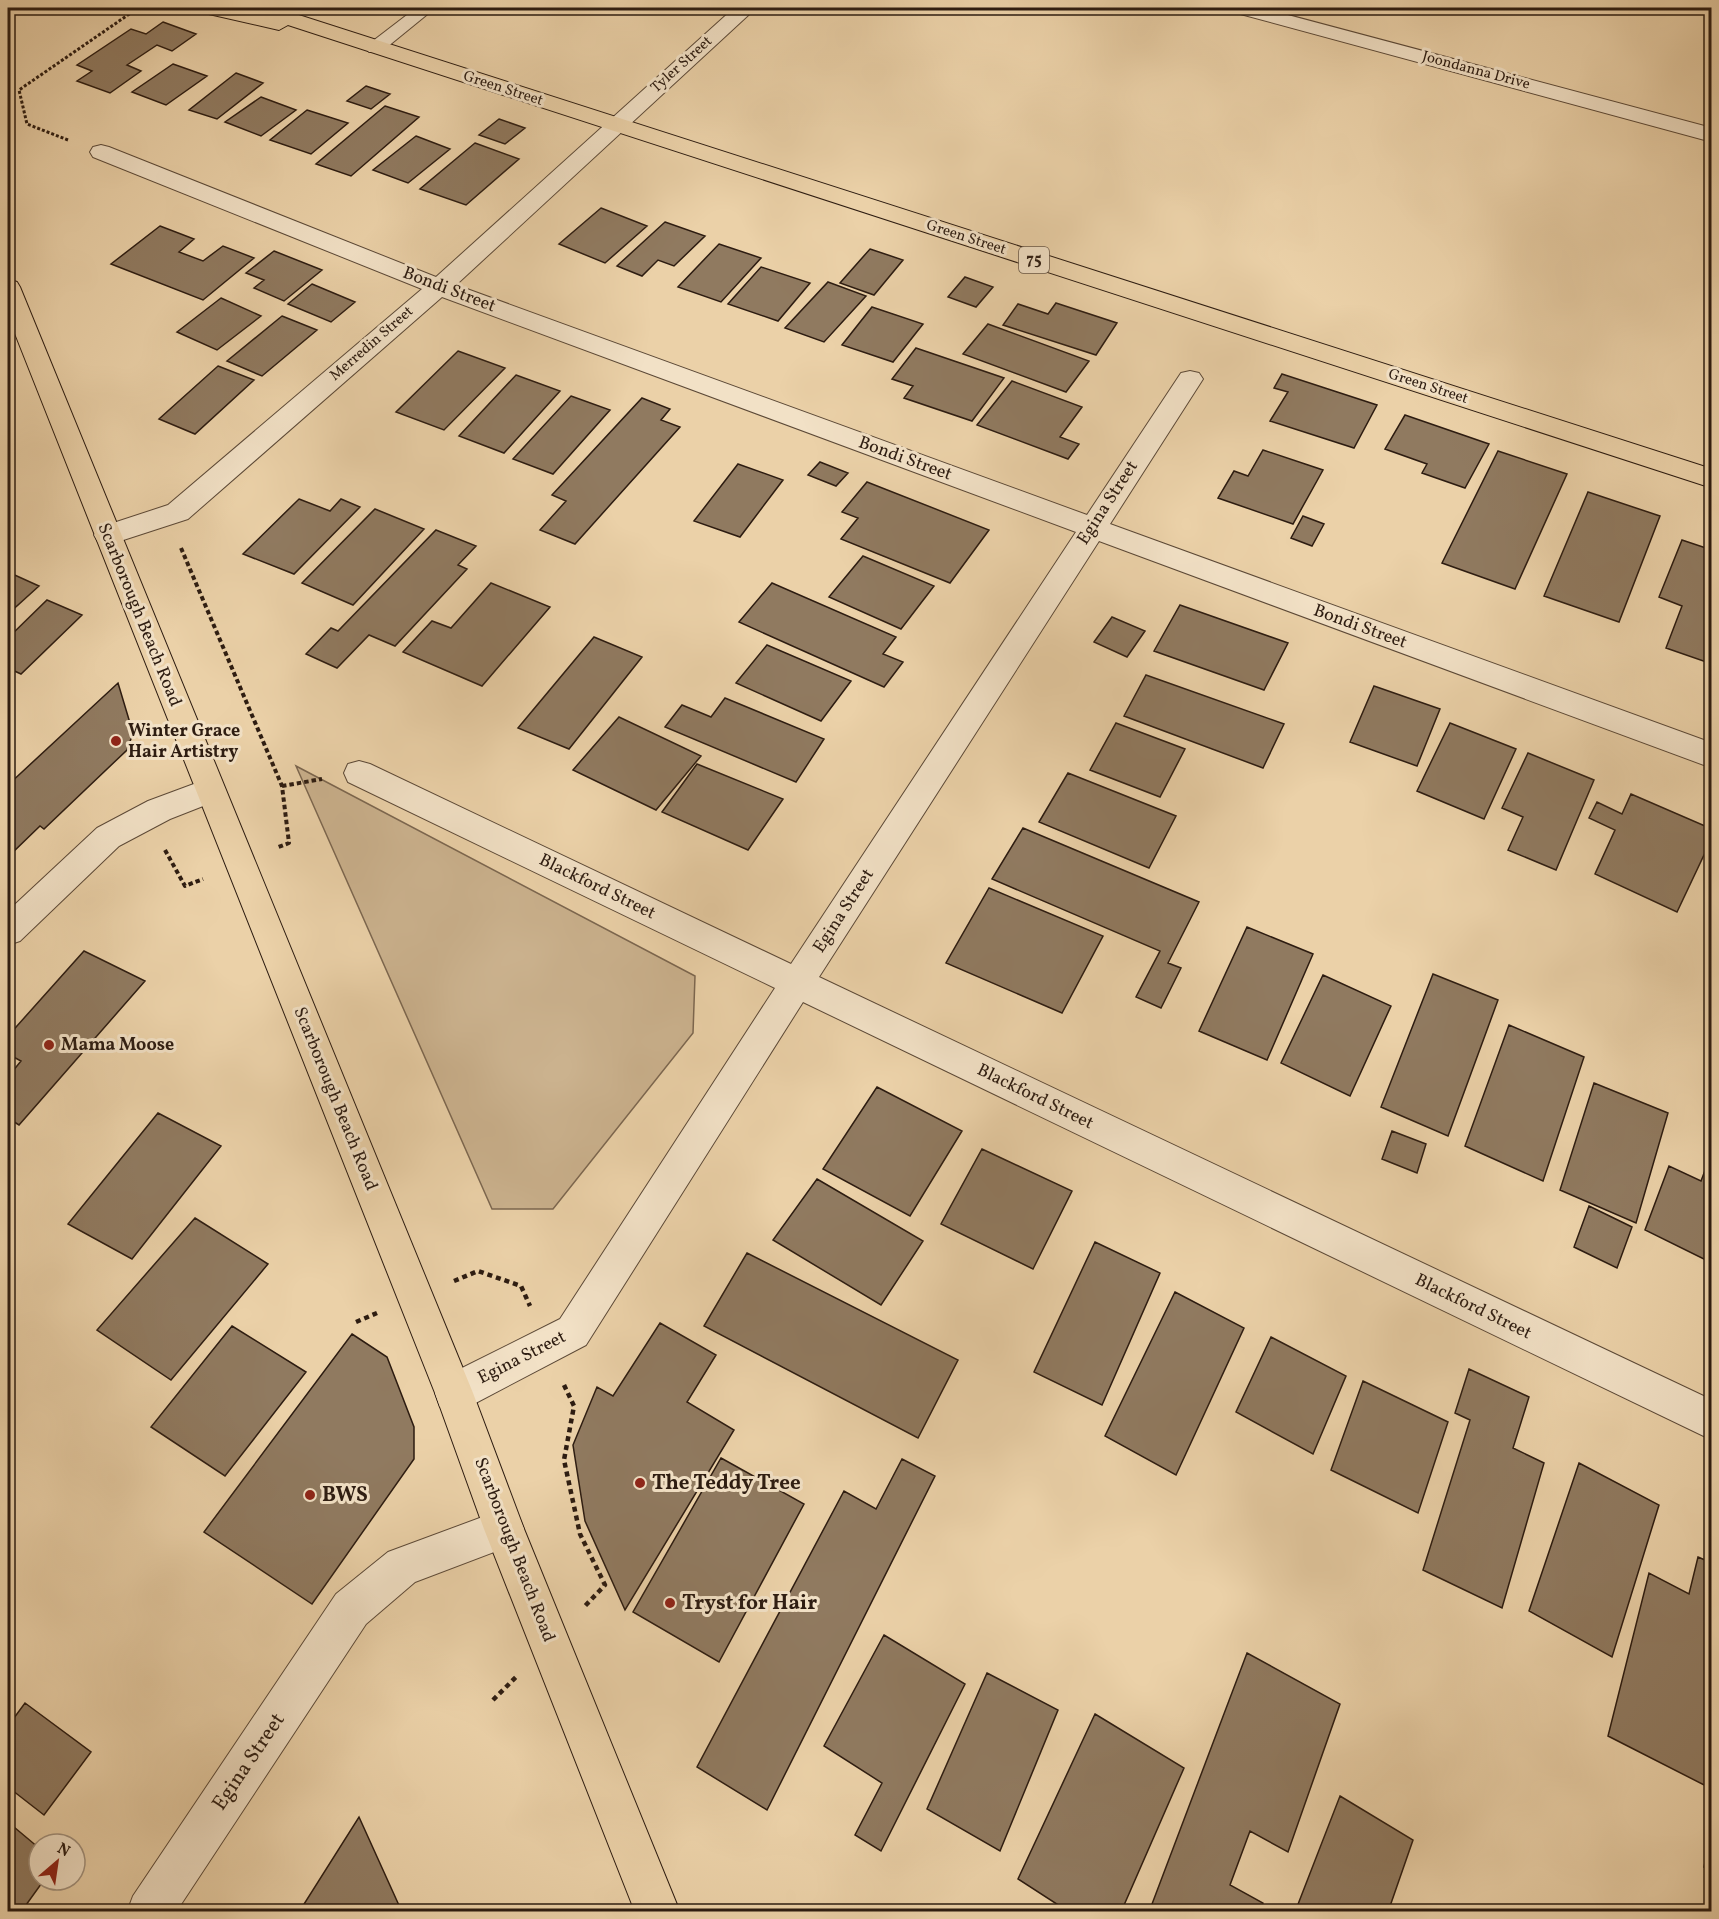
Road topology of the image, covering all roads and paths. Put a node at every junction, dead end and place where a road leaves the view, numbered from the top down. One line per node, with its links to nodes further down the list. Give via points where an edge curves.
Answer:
1 (138, 8): 10 (path, via 19,90 27,124)
2 (207, 8): 7 (main road, Green Street / 75)
3 (258, 8): 7 (main road, Green Street / 75)
4 (426, 8): 7 (lane)
5 (746, 8): 8 (street, Tyler Street)
6 (1240, 8): 9 (street, Joondanna Drive)
7 (366, 45): 8 (main road, Green Street / 75)
8 (619, 125): 11 (street, Merredin Street); 14 (main road, Green Street / 75)
9 (1712, 135)
10 (101, 152): 11 (street, Bondi Street)
11 (439, 286): 15 (street, Merredin Street); 16 (street, Bondi Street)
12 (8, 287): 17 (main road, Scarborough Beach Road)
13 (1190, 379): 16 (street, Egina Street)
14 (1712, 479)
15 (178, 512): 17 (street, Merredin Street); 21 (path, via 182,549 282,786)
16 (1092, 528): 18 (street, Bondi Street); 23 (street, Egina Street)
17 (108, 535): 20 (main road, Scarborough Beach Road)
18 (1712, 756)
19 (359, 774): 23 (street, Blackford Street)
20 (210, 790): 22 (street, via 159,810 108,837); 26 (main road, Scarborough Beach Road)
21 (289, 843)
22 (8, 931)
23 (797, 983): 25 (street, Egina Street, via 573,1332); 27 (street, Blackford Street)
24 (478, 1271): 25 (path, via 522,1286)
25 (547, 1346): 26 (street, Egina Street); 29 (path, via 574,1406 564,1460 580,1534)
26 (454, 1393): 28 (main road, Scarborough Beach Road)
27 (1712, 1421)
28 (504, 1529): 30 (street, Egina Street, via 402,1566 351,1609); 31 (main road, Scarborough Beach Road)
29 (605, 1585)
30 (149, 1911)
31 (658, 1911)

